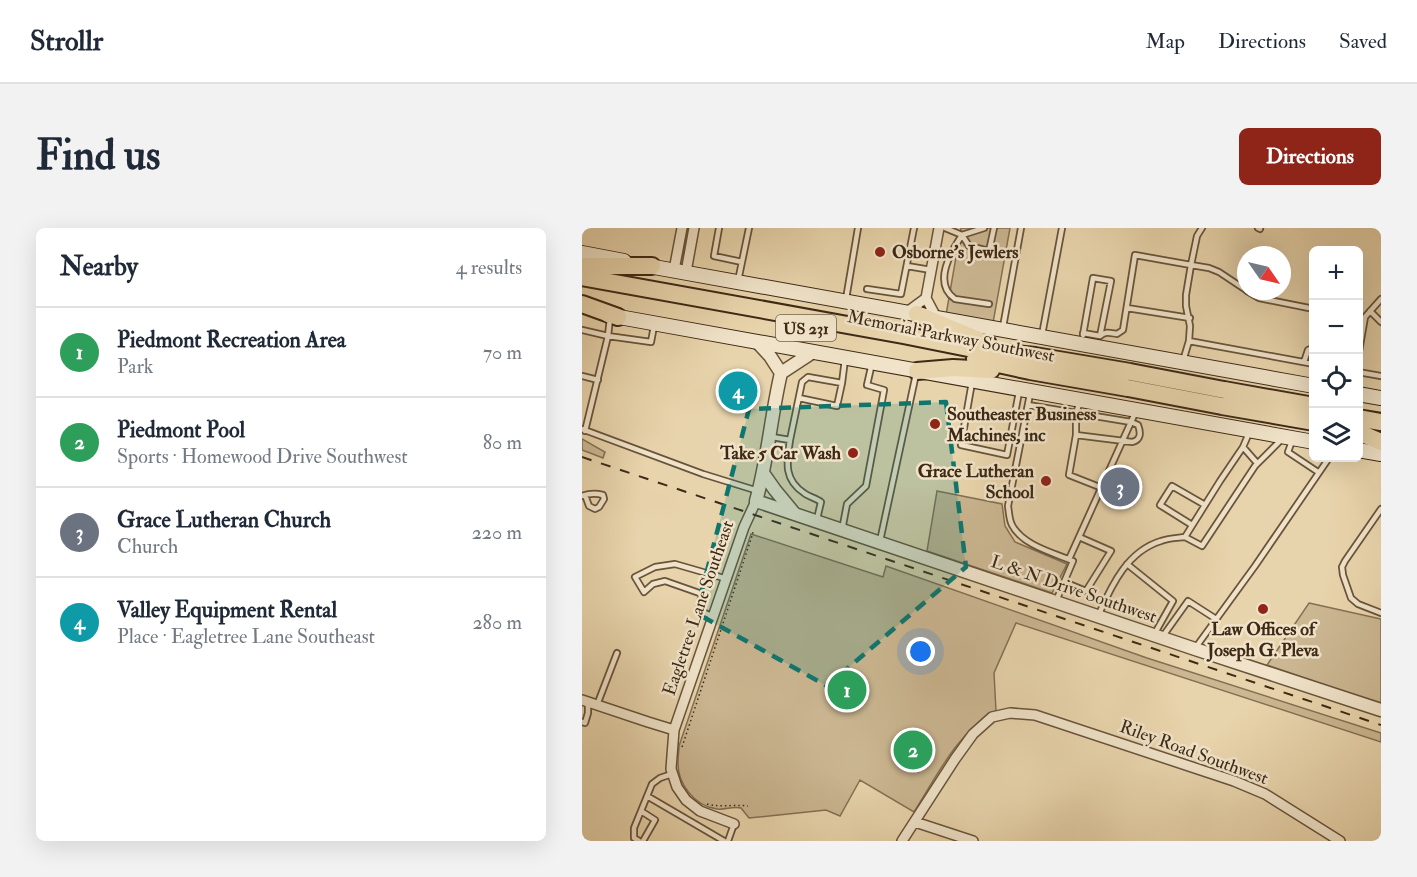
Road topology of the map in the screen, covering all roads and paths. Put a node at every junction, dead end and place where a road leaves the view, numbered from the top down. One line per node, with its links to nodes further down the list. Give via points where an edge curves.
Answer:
1 (682, 228): 23 (street)
2 (694, 228): 23 (street)
3 (718, 228): 16 (lane, via 714,256)
4 (749, 228): 16 (lane)
5 (858, 228): 32 (lane)
6 (914, 228): 20 (lane)
7 (939, 228): 22 (street)
8 (945, 228): 14 (lane)
9 (984, 228): 14 (lane)
10 (994, 228): 14 (lane, via 989,251 969,246)
11 (1021, 228): 47 (lane)
12 (1062, 228): 50 (lane)
13 (1202, 228): 17 (lane)
14 (962, 235): 21 (lane)
15 (582, 253): 19 (main road)
16 (742, 262): 25 (lane)
17 (1191, 265): 26 (lane, via 1219,272); 35 (lane, via 1136,255); 43 (lane, via 1186,295)
18 (582, 266): 19 (highway)
19 (652, 266): 23 (main road)
20 (907, 266): 22 (lane); 28 (lane, via 902,294)
21 (945, 267): 22 (lane); 34 (lane, via 945,288 951,296)
22 (931, 268): 29 (street)
23 (680, 271): 25 (main road)
24 (582, 277): 62 (highway, Memorial Parkway Southwest / US 231, via 978,350)
25 (738, 282): 32 (main road)
26 (1237, 284)
27 (582, 288): 62 (highway, Memorial Parkway Southwest / US 231, via 950,353)
28 (867, 289)
29 (926, 298): 39 (street); 41 (street)
30 (1381, 299): 38 (lane)
31 (1268, 300): 36 (lane)
32 (845, 301): 39 (main road)
33 (582, 304): 40 (highway)
34 (988, 304)
35 (1127, 308): 43 (lane); 54 (lane, via 1124,330 1118,334 1104,333)
36 (1309, 308)
37 (582, 311): 40 (main road)
38 (1370, 311): 42 (lane); 44 (lane)
39 (912, 313): 41 (main road); 62 (highway)
40 (614, 316): 45 (main road); 49 (lane)
41 (936, 317): 47 (main road)
42 (1365, 317): 46 (lane)
43 (1190, 318): 52 (lane)
44 (1381, 322)
45 (655, 323): 49 (lane, via 651,342); 53 (main road)
46 (1363, 324)
47 (1003, 329): 50 (main road)
48 (582, 330): 49 (lane)
49 (608, 336): 70 (lane)
50 (1042, 336): 51 (main road)
51 (1082, 338): 54 (main road); 54 (lane, via 1093,278 1111,281)
52 (1189, 341): 59 (lane); 60 (lane)
53 (757, 342): 56 (main road); 66 (street)
54 (1099, 342): 57 (main road)
55 (1309, 350): 60 (lane)
56 (813, 352): 58 (main road); 66 (street)
57 (1148, 355): 59 (main road); 83 (main road, via 1164,366 1168,392 1157,407)
58 (845, 358): 61 (main road); 72 (lane)
59 (1183, 362): 64 (main road)
60 (1304, 362): 63 (lane)
61 (872, 363): 65 (main road); 116 (lane, via 867,385 884,390 866,486 847,504)
62 (1028, 363): 65 (highway); 77 (highway, Memorial Parkway Southwest / US 231, bridge)
63 (1309, 363)
64 (1209, 367): 73 (main road); 87 (main road, via 1194,377 1188,396 1194,412)
65 (917, 371): 71 (main road); 119 (lane)
66 (781, 373): 94 (street, Eagletree Lane Southeast)
67 (1363, 373): 69 (lane)
68 (582, 376): 70 (lane)
69 (1381, 376)
70 (598, 380): 88 (lane)
71 (972, 382): 74 (main road); 74 (lane, via 961,445 1007,455)
72 (842, 383): 76 (lane, via 808,377 802,382); 76 (lane, via 837,406)
73 (1309, 385)
74 (1026, 395): 81 (main road); 120 (lane, via 1008,506 1011,523 1027,541)
75 (1363, 396): 78 (main road)
76 (799, 398): 96 (lane)
77 (1223, 398): 80 (highway, Memorial Parkway Southwest / US 231); 85 (highway, Memorial Parkway Southwest / US 231)
78 (1381, 398)
79 (1363, 399): 82 (highway)
80 (1309, 406)
81 (1078, 407): 83 (main road); 93 (lane)
82 (1381, 412)
83 (1136, 414): 87 (main road); 97 (lane); 97 (lane, via 1140,437 1136,441)
84 (1363, 419): 86 (highway)
85 (1309, 421)
86 (1381, 422)
87 (1213, 423): 89 (main road)
88 (584, 430): 109 (lane)
89 (1250, 431): 95 (main road); 100 (lane)
90 (1363, 431): 92 (highway)
91 (1363, 433): 99 (highway)
92 (1381, 433)
93 (1076, 435): 97 (lane); 107 (lane, via 1069,475)
94 (769, 436): 96 (lane); 106 (street, Eagletree Lane Southeast)
95 (1289, 438): 98 (main road); 104 (lane); 105 (lane, via 1288,452)
96 (790, 440): 113 (lane, via 786,464 789,476 804,494 821,502)
97 (1122, 441): 107 (lane)
98 (1309, 441)
99 (1381, 442)
100 (1243, 447): 104 (lane); 110 (lane)
101 (1363, 451): 102 (main road)
102 (1381, 454)
103 (1326, 462): 105 (lane)
104 (1257, 463): 118 (lane, via 1202,546)
105 (1318, 472): 128 (lane)
106 (763, 473): 109 (street, Eagletree Lane Southeast); 112 (street)
107 (1102, 488): 117 (lane)
108 (583, 495): 108 (lane, via 597,493 604,499 595,509)
109 (758, 496): 112 (street, L & N Drive Southwest); 115 (street, Eagletree Lane Southeast)
110 (1205, 505): 114 (lane); 114 (lane, via 1172,486 1160,506)
111 (1381, 509): 125 (lane, via 1342,567 1351,598)
112 (795, 514): 113 (street, L & N Drive Southwest)
113 (817, 521): 116 (street, L & N Drive Southwest)
114 (1192, 525): 118 (lane)
115 (743, 530): 122 (street, Eagletree Lane Southeast); 136 (path, via 753,533)
116 (842, 530): 119 (street, L & N Drive Southwest)
117 (1079, 537): 120 (lane); 123 (lane, via 1111,552 1086,591)
118 (1185, 537): 121 (lane, via 1147,546)
119 (880, 543): 124 (street, L & N Drive Southwest)
120 (1070, 559): 123 (lane, via 1073,561)
121 (1127, 564): 126 (lane); 129 (lane, via 1173,601)
122 (727, 579): 127 (street, Eagletree Lane Southeast); 127 (lane, via 675,564 655,567 635,577 644,592 665,581 702,594 698,610)
123 (1064, 582): 124 (lane)
124 (1056, 602): 126 (street, L & N Drive Southwest)
125 (1381, 613)
126 (1098, 616): 129 (street, L & N Drive Southwest)
127 (714, 617): 135 (street, Eagletree Lane Southeast)
128 (1216, 619): 129 (lane, via 1188,601); 130 (lane)
129 (1158, 637): 130 (street, L & N Drive Southwest)
130 (1195, 649): 133 (street, L & N Drive Southwest)
131 (617, 653): 132 (lane)
132 (589, 702): 134 (lane, via 585,723); 135 (street)
133 (1381, 710)
134 (582, 722)
135 (675, 730): 137 (street, Eagletree Lane Southeast)
136 (681, 750)
137 (672, 774): 138 (lane, via 652,784); 143 (street, via 686,800 700,811)
138 (647, 796): 141 (lane); 145 (lane)
139 (706, 804): 140 (path)
140 (748, 806)
141 (641, 812): 144 (lane, via 634,828 634,838); 144 (lane, via 655,820)
142 (915, 822): 146 (street, Riley Road Southwest); 147 (street); 148 (street, Riley Road Southwest, via 973,734 992,717 1010,713 1035,715 1234,781 1265,794)
143 (734, 824): 145 (lane)
144 (641, 841)
145 (726, 841)
146 (902, 841)
147 (973, 841)
148 (1340, 841)

